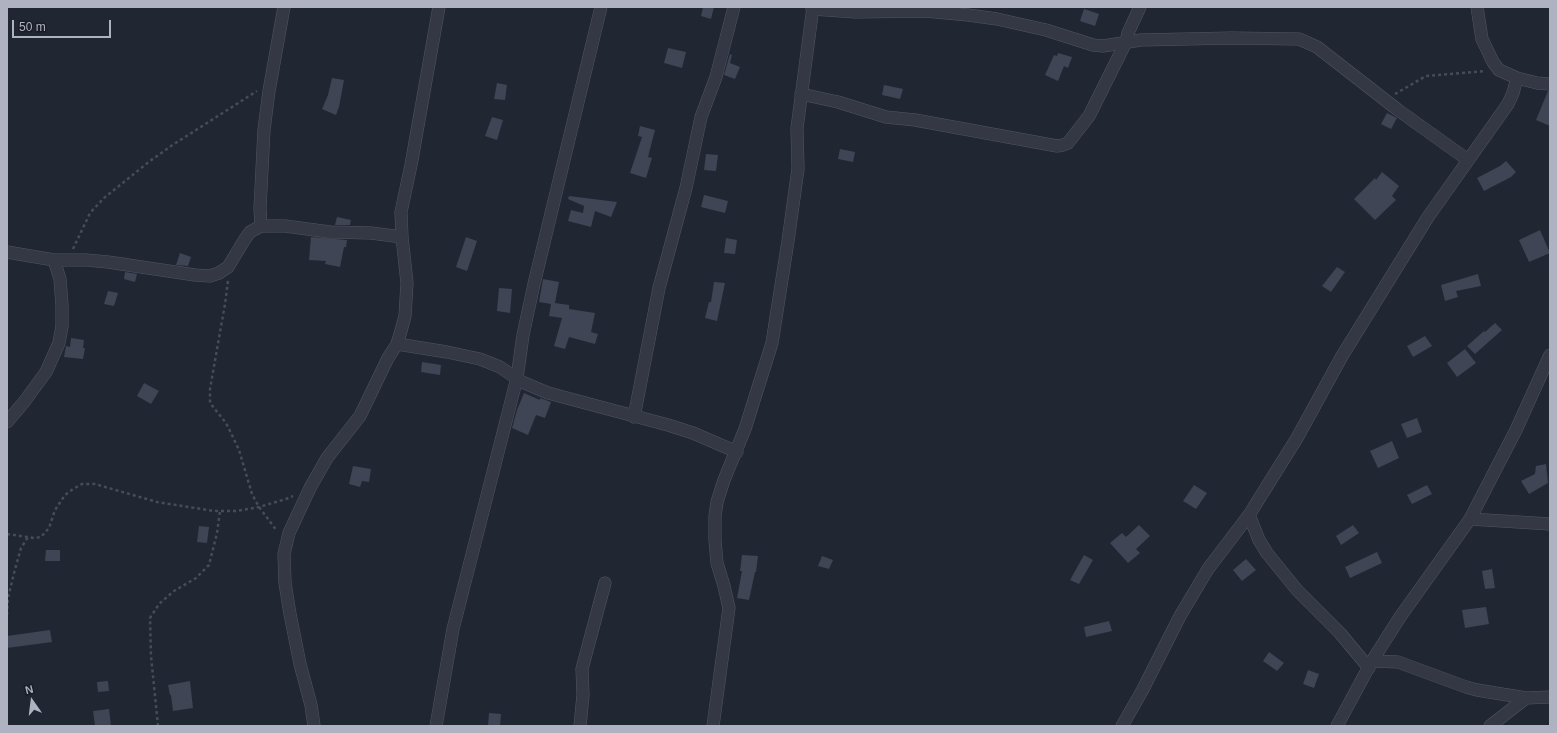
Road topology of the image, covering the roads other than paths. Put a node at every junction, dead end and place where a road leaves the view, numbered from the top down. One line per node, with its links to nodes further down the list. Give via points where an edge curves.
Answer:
1 (284, 7): 13 (street, via 264,130)
2 (439, 7): 14 (street, via 401,212)
3 (600, 7): 19 (street, via 531,299)
4 (734, 7): 20 (street, via 716,77 701,117 683,202 659,288)
5 (1140, 7): 8 (street)
6 (1477, 7): 9 (street, via 1482,39 1492,62 1499,70)
7 (812, 8): 8 (street, via 856,12 938,11 997,19 1046,30 1093,45); 11 (street)
8 (1126, 42): 11 (street, via 1089,116 1068,142 1061,146 886,117); 12 (street, via 1231,38 1299,39 1317,47 1384,100)
9 (1516, 78): 10 (street); 12 (street, via 1508,104)
10 (1550, 84)
11 (801, 94): 22 (street, via 797,128 798,169 772,343)
12 (1468, 160): 23 (street, via 1385,285 1297,438)
13 (261, 226): 14 (street); 16 (street, via 248,235 228,267 210,276 108,262)
14 (402, 237): 17 (street, via 406,270 405,316)
15 (7, 252): 16 (street)
16 (60, 260): 21 (street, via 62,326 59,343 46,372)
17 (397, 344): 19 (street, via 480,359 500,367); 30 (street, via 360,416 328,458 310,488 286,543 285,583)
18 (1550, 355): 24 (street, via 1516,430)
19 (517, 378): 20 (street, via 548,393); 31 (street, via 453,629)
20 (634, 417): 22 (street, via 693,433)
21 (7, 422)
22 (737, 452): 33 (street, via 724,480 715,516 717,563 729,608)
23 (1249, 515): 27 (street, via 1267,553 1297,590); 34 (street, via 1208,569)
24 (1470, 519): 25 (street); 27 (street, via 1400,617)
25 (1550, 524)
26 (605, 584): 32 (street, via 582,669)
27 (1371, 664): 29 (street, via 1398,662 1466,687); 35 (street)
28 (1550, 697): 29 (street)
29 (1526, 698): 36 (street)
30 (314, 726)
31 (436, 726)
32 (580, 726)
33 (712, 726)
34 (1122, 726)
35 (1337, 726)
36 (1490, 726)

